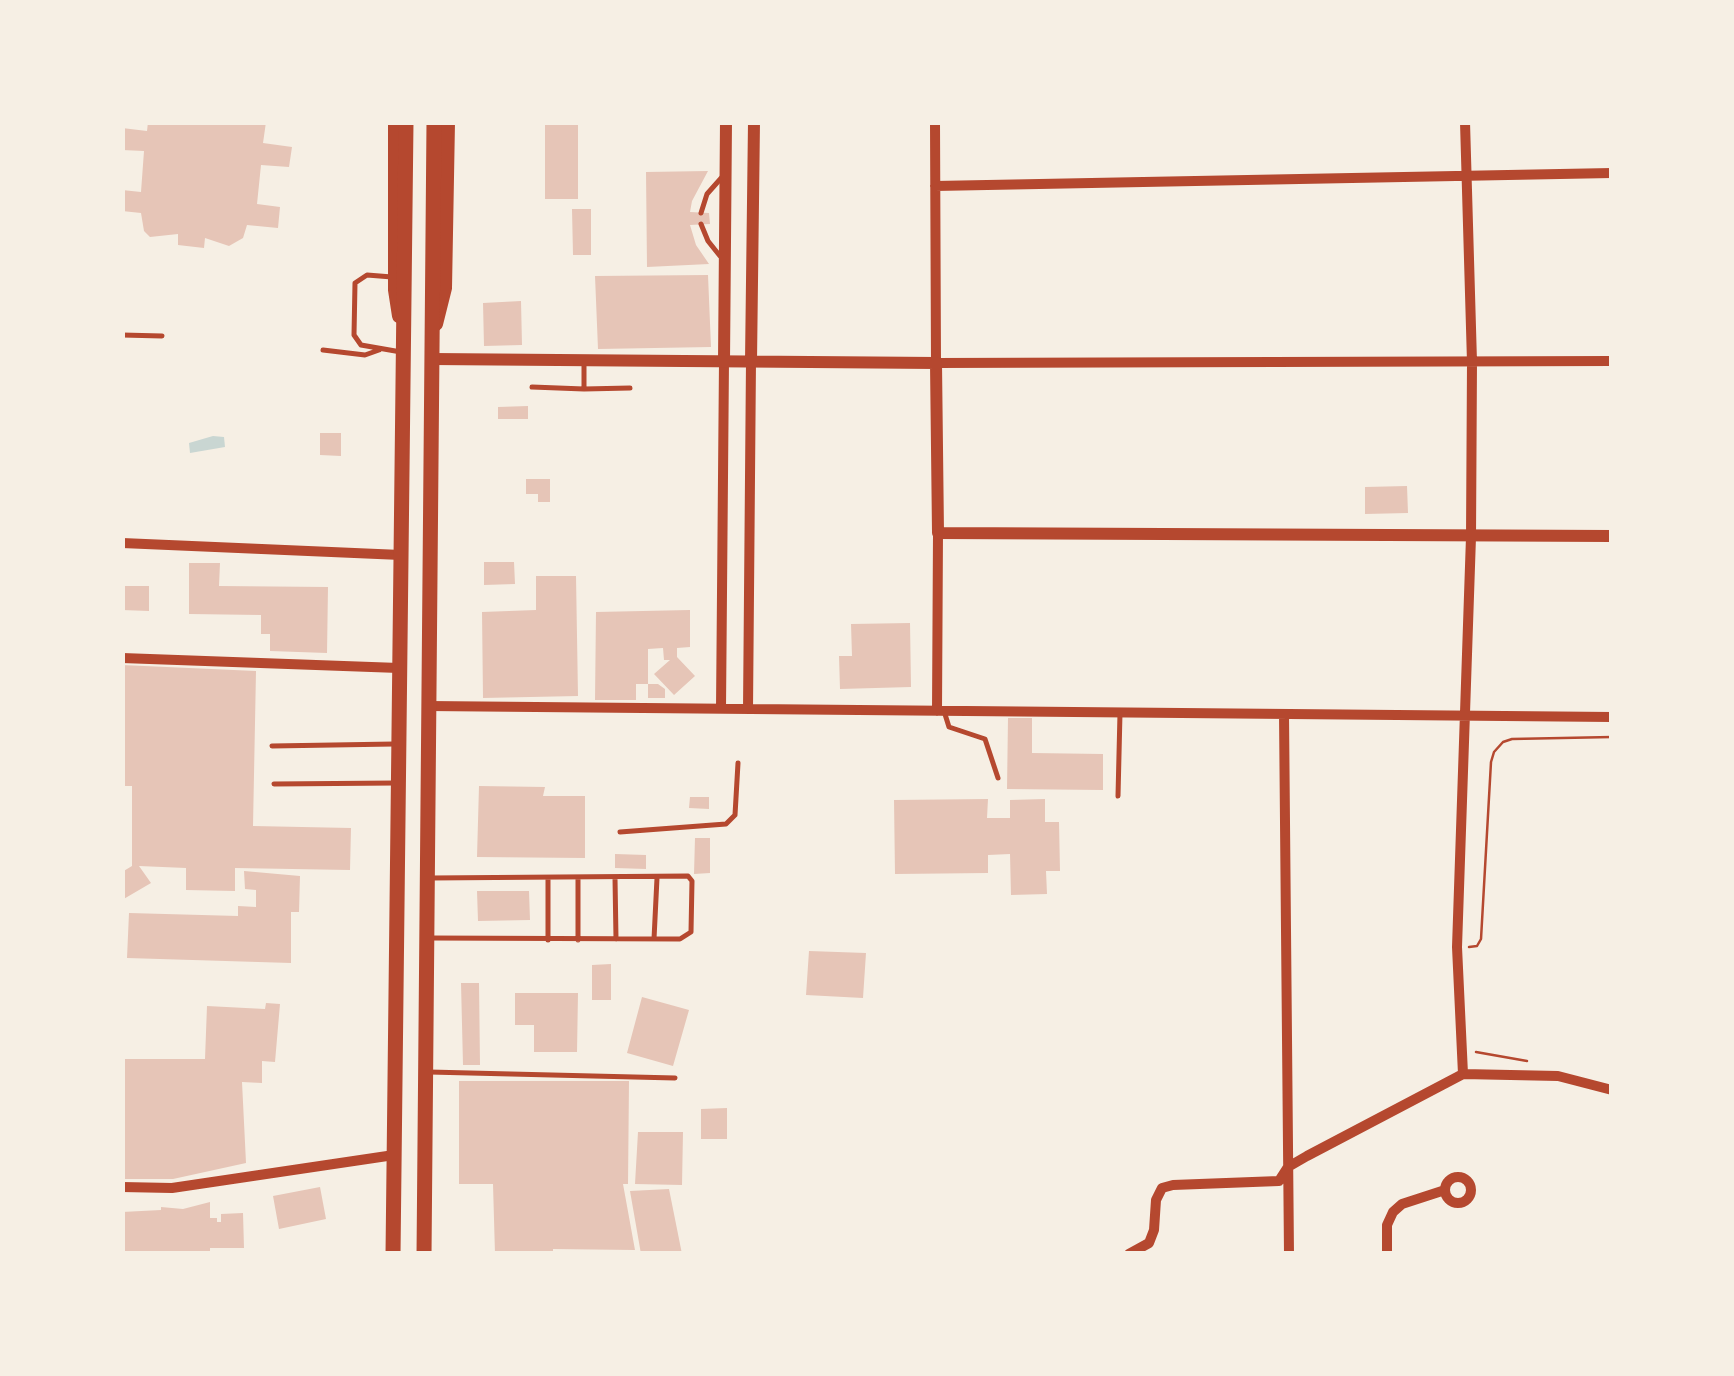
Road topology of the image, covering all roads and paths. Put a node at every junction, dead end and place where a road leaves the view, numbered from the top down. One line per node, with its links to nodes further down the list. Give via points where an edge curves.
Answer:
1 (395, 122): 16 (main road)
2 (406, 122): 16 (highway)
3 (434, 122): 19 (highway)
4 (448, 122): 19 (main road, via 445,288)
5 (726, 122): 10 (street)
6 (754, 122): 27 (street)
7 (935, 122): 12 (street)
8 (1465, 122): 11 (street)
9 (1612, 173): 11 (street)
10 (725, 174): 13 (lane); 15 (street)
11 (1466, 174): 12 (street); 28 (street)
12 (935, 186): 29 (street)
13 (701, 213)
14 (702, 224): 15 (lane)
15 (725, 261): 26 (street)
16 (400, 273): 20 (highway); 21 (lane, via 367,275 355,283 354,335 362,346)
17 (122, 335): 18 (lane)
18 (162, 336)
19 (432, 339): 23 (highway)
20 (403, 348): 21 (lane); 37 (highway)
21 (381, 349): 22 (lane, via 365,355)
22 (323, 350)
23 (432, 359): 24 (street); 40 (highway)
24 (584, 360): 26 (street); 32 (lane)
25 (1612, 361): 28 (street)
26 (724, 362): 27 (street); 41 (street)
27 (751, 362): 29 (street); 42 (street)
28 (1472, 362): 29 (street); 35 (street)
29 (936, 363): 33 (street)
30 (532, 387): 32 (lane)
31 (630, 388): 32 (lane)
32 (584, 389)
33 (938, 533): 35 (street); 43 (street)
34 (1612, 536): 35 (street)
35 (1470, 537): 46 (street)
36 (122, 543): 37 (street)
37 (401, 554): 39 (highway)
38 (122, 658): 39 (street)
39 (399, 668): 49 (highway)
40 (428, 706): 41 (street); 61 (highway)
41 (721, 708): 42 (street)
42 (748, 709): 43 (street)
43 (940, 711): 44 (street); 52 (lane, via 949,727 985,739)
44 (1120, 713): 45 (street); 55 (lane)
45 (1284, 714): 46 (street); 75 (street)
46 (1462, 716): 47 (street); 71 (street)
47 (1612, 717)
48 (1612, 737): 67 (path, via 1512,739 1494,752 1481,939)
49 (398, 744): 50 (lane); 53 (highway)
50 (272, 746)
51 (738, 763): 56 (lane, via 735,814 726,824)
52 (998, 778)
53 (398, 783): 54 (lane); 74 (highway)
54 (274, 784)
55 (1118, 796)
56 (620, 832)
57 (657, 876): 60 (lane); 66 (lane); 66 (lane, via 691,878 691,932)
58 (548, 877): 59 (lane); 61 (lane); 63 (lane)
59 (578, 877): 60 (lane); 64 (lane)
60 (614, 877): 65 (lane)
61 (427, 878): 62 (highway)
62 (426, 938): 63 (lane); 70 (highway)
63 (548, 940): 64 (lane)
64 (578, 940): 65 (lane)
65 (616, 940): 66 (lane)
66 (654, 940)
67 (1470, 948)
68 (1472, 1047): 69 (path, via 1482,1055)
69 (1530, 1062)
70 (426, 1072): 72 (lane); 79 (highway)
71 (1463, 1074): 73 (street, via 1558,1076); 75 (street)
72 (675, 1078)
73 (1612, 1090)
74 (394, 1156): 76 (street, via 172,1188); 78 (highway)
75 (1288, 1167): 80 (street, via 1279,1181 1162,1188 1149,1243); 81 (street)
76 (122, 1186)
77 (1444, 1190): 82 (street, via 1393,1212)
78 (393, 1254)
79 (424, 1254)
80 (1129, 1254)
81 (1289, 1254)
82 (1388, 1254)

